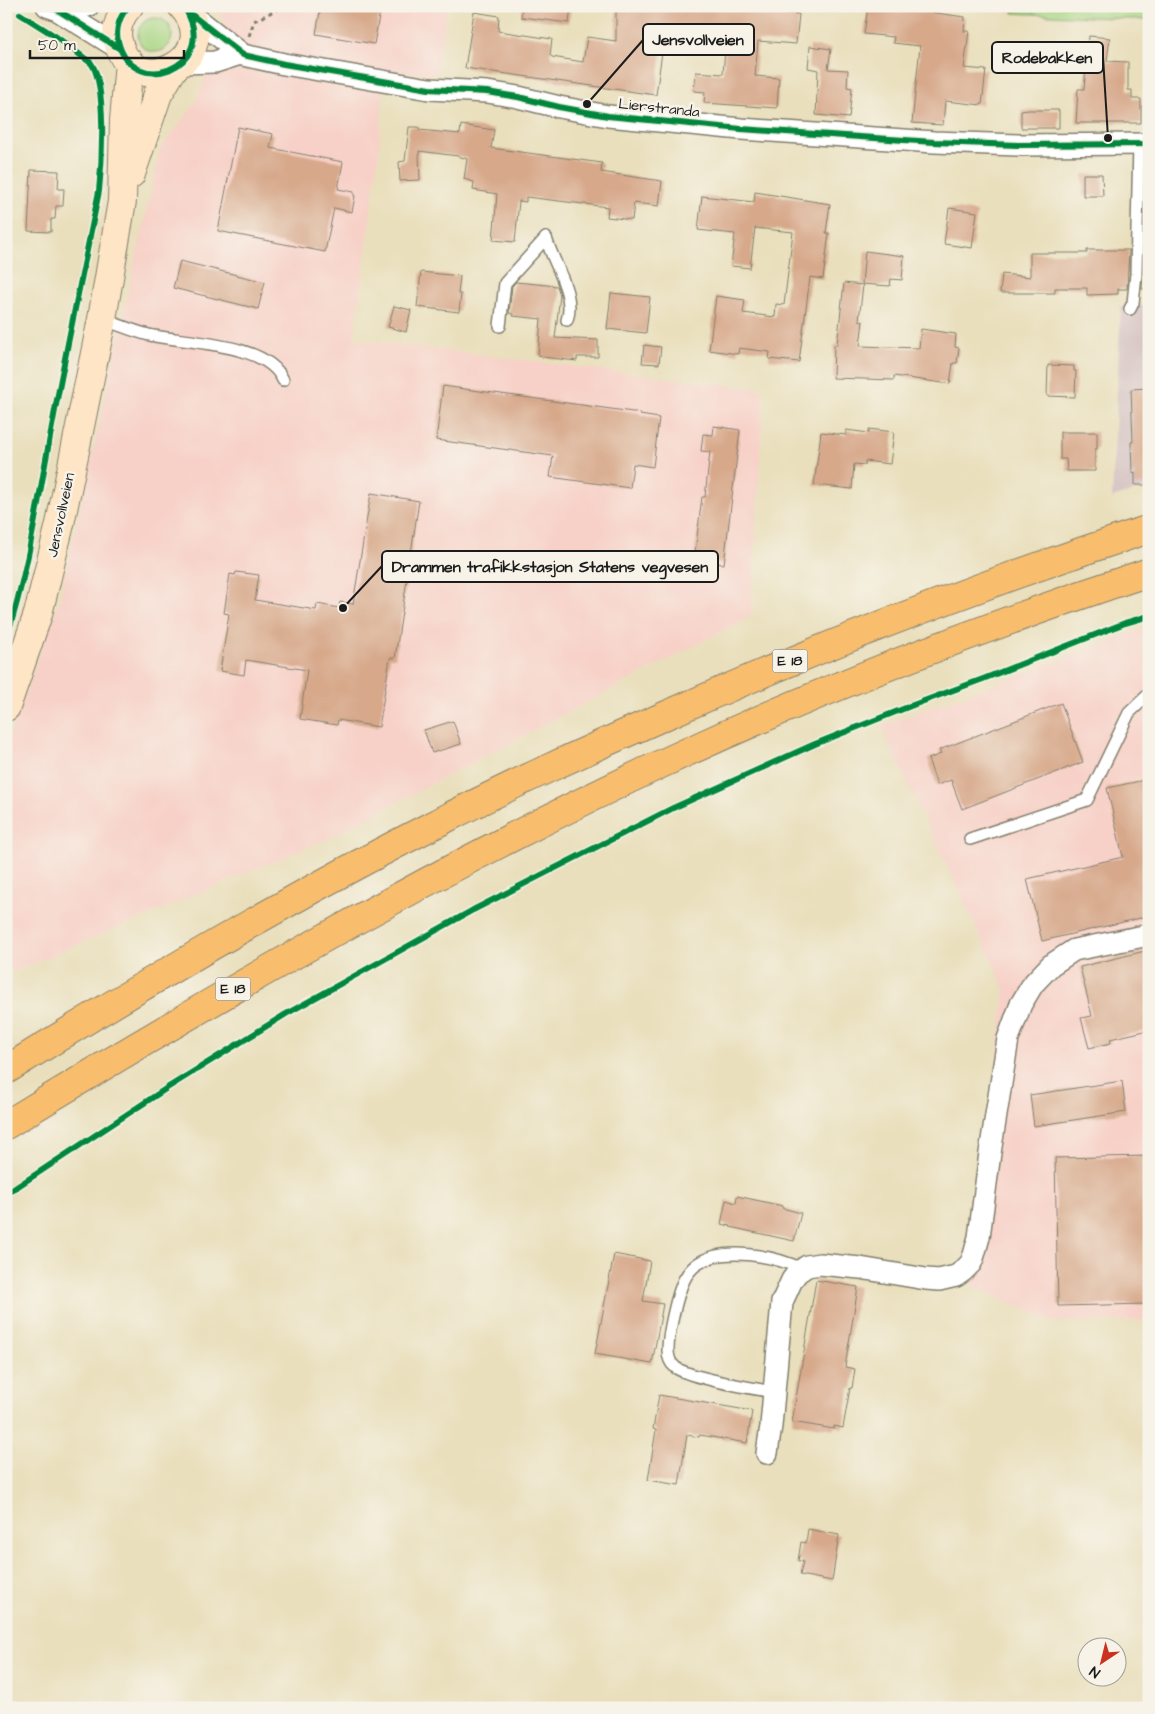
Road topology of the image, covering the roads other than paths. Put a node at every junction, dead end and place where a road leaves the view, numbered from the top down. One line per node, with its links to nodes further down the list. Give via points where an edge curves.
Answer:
1 (88, 6): 3 (street)
2 (121, 7): 6 (street, Jensvollveien, via 117,39)
3 (51, 8): 6 (street)
4 (185, 9): 5 (street, Lierstranda); 7 (street, Jensvollveien, via 192,21 194,38 189,54)
5 (244, 46): 7 (street, via 215,62); 8 (street, Lierstranda, via 284,64 429,89 518,96 585,113 616,117 924,142)
6 (124, 56): 7 (street, via 145,72 155,73); 9 (street, Jensvollveien)
7 (177, 66): 9 (street, Jensvollveien, via 158,94)
8 (1144, 144): 10 (lane, via 1136,274)
9 (122, 202): 11 (street, Jensvollveien)
10 (1130, 310)
11 (102, 319): 14 (lane, via 149,335 254,354 273,366); 18 (street, Jensvollveien, via 41,605)
12 (567, 320): 13 (lane, via 570,312 567,291 546,238 505,283)
13 (500, 326)
14 (283, 380)
15 (1149, 529): 21 (highway, E 18, via 866,630 521,781 247,926)
16 (1149, 572): 22 (highway, E 18, via 1003,622 868,675 660,765 360,917 191,1013)
17 (1149, 694): 19 (lane, via 1129,714 1087,800)
18 (6, 707)
19 (970, 839)
20 (1149, 935): 23 (street, via 1074,950 1051,965 1033,984 1021,1004 1008,1039 979,1238 971,1263 963,1271 939,1280 820,1264)
21 (6, 1070)
22 (6, 1125)
23 (802, 1269): 24 (street, via 792,1280 782,1302); 24 (lane, via 753,1255 734,1254 696,1264 680,1289 668,1349 675,1368 704,1378)
24 (774, 1392): 25 (street)
25 (767, 1453)

